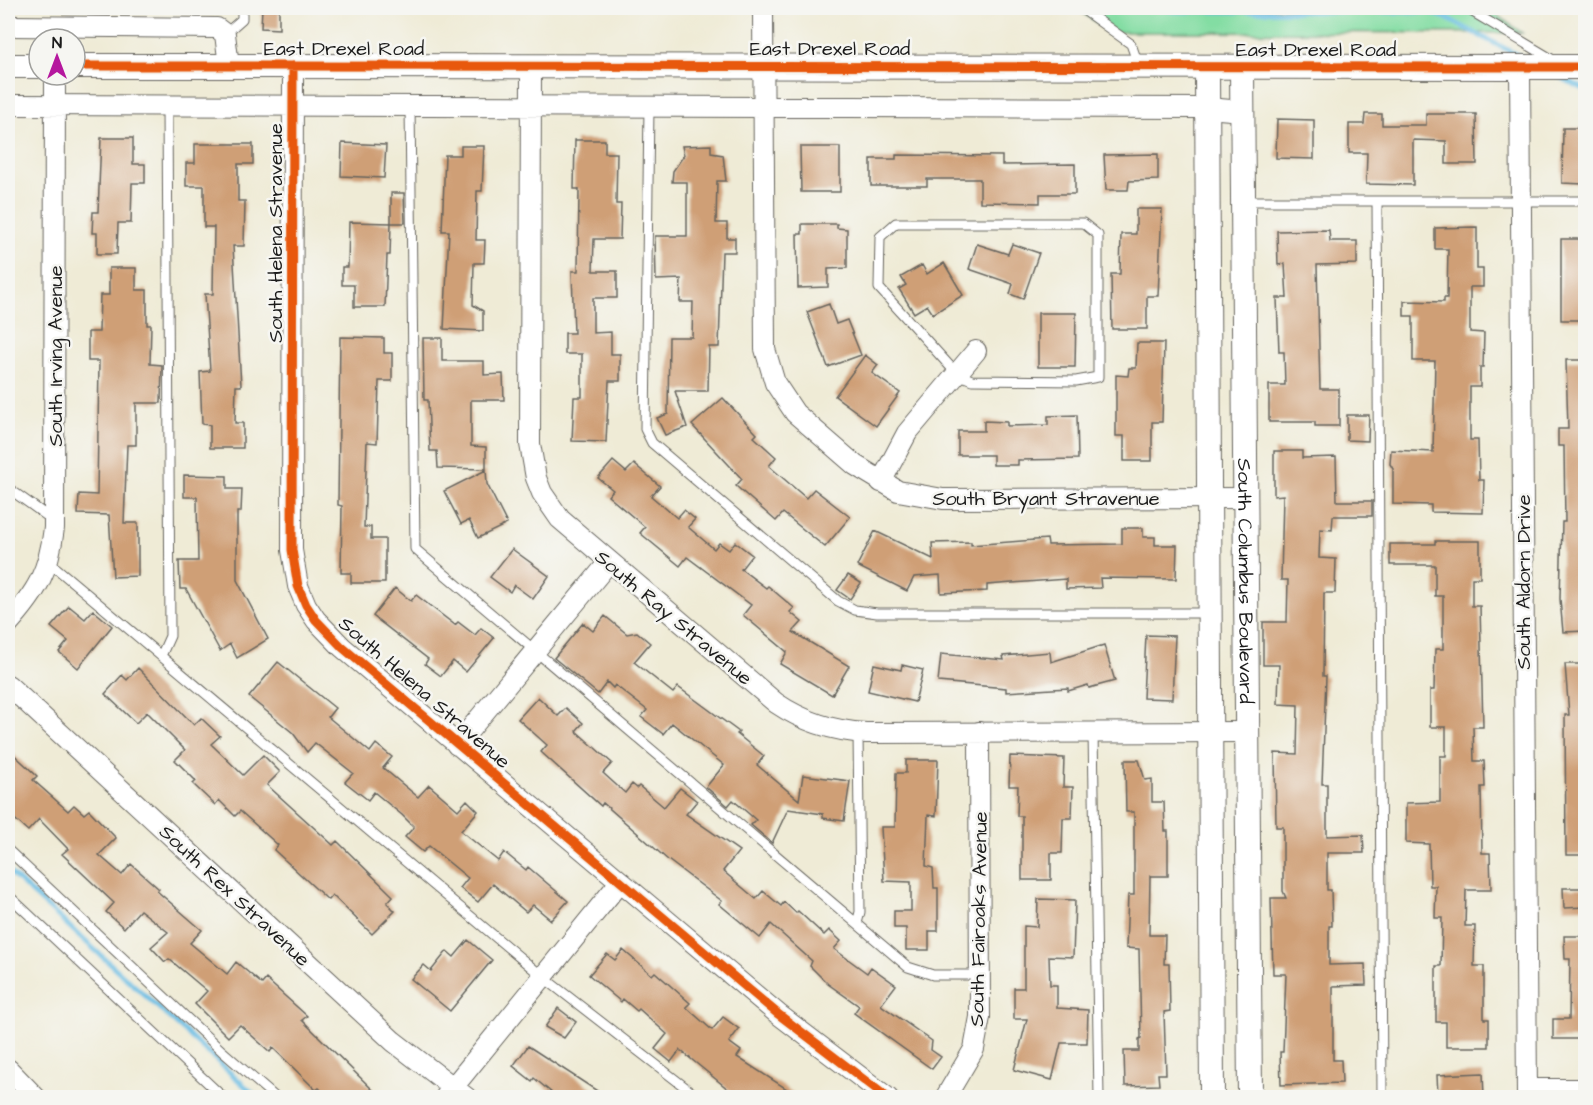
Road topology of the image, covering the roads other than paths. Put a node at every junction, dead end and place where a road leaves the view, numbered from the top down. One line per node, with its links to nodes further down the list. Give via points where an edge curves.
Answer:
1 (242, 8): 6 (lane, via 242,19)
2 (763, 8): 13 (street, South Bryant Stravenue)
3 (1081, 8): 14 (lane, via 1131,44)
4 (1466, 8): 18 (lane)
5 (8, 26): 6 (street, via 204,26)
6 (225, 34): 10 (street)
7 (8, 66): 8 (street)
8 (27, 66)
9 (87, 66): 10 (street, East Drexel Road)
10 (229, 66): 11 (street, East Drexel Road)
11 (293, 66): 12 (street, East Drexel Road); 23 (street, South Helena Stravenue)
12 (531, 66): 13 (street, East Drexel Road); 25 (street, South Ray Stravenue)
13 (763, 66): 14 (street, East Drexel Road); 27 (street, South Bryant Stravenue)
14 (1138, 66): 16 (street, East Drexel Road)
15 (1520, 66): 17 (street, East Drexel Road); 18 (street, East Drexel Road); 32 (street, South Aldorn Drive)
16 (1207, 67): 17 (street, East Drexel Road); 28 (street, South Columbus Boulevard)
17 (1242, 67): 29 (street, South Columbus Boulevard)
18 (1575, 67)
19 (55, 87): 21 (street, South Irving Avenue)
20 (8, 105): 21 (street)
21 (55, 105): 22 (street); 40 (street, South Irving Avenue)
22 (166, 105): 23 (street); 46 (lane, via 170,636)
23 (293, 105): 24 (street); 53 (street, South Helena Stravenue, via 292,550 296,577 306,604 328,635)
24 (410, 105): 25 (street); 45 (lane, via 415,549)
25 (531, 106): 26 (street); 42 (street, South Ray Stravenue, via 532,461 542,493 560,519)
26 (649, 106): 27 (street); 43 (lane, via 645,429 652,443 838,601 855,610)
27 (763, 106): 28 (street); 36 (street, South Bryant Stravenue, via 764,329 769,367 795,412 855,465)
28 (1207, 108): 29 (street); 38 (street, South Columbus Boulevard)
29 (1243, 111): 30 (street, South Columbus Boulevard)
30 (1244, 201): 31 (lane); 39 (street, South Columbus Boulevard)
31 (1377, 201): 32 (lane); 73 (lane)
32 (1521, 201): 33 (lane); 62 (street, South Aldorn Drive)
33 (1586, 201)
34 (976, 351): 35 (street)
35 (957, 374): 35 (lane, via 879,288 880,237 896,223 1083,223 1098,235 1098,377 1076,381 972,380); 36 (street, via 907,433)
36 (881, 482): 38 (street, South Bryant Stravenue, via 913,495 943,499)
37 (8, 488): 40 (lane)
38 (1209, 498): 39 (street, South Bryant Stravenue); 43 (street, South Columbus Boulevard)
39 (1246, 498): 52 (street, South Columbus Boulevard)
40 (54, 521): 41 (street, South Irving Avenue)
41 (49, 562): 44 (street, South Irving Avenue, via 36,590); 46 (lane)
42 (609, 562): 45 (street); 49 (street, South Ray Stravenue, via 788,712 818,725)
43 (1209, 614): 48 (street, South Columbus Boulevard)
44 (8, 624)
45 (534, 651): 53 (street); 57 (lane)
46 (160, 656): 59 (lane)
47 (8, 685): 63 (street, South Rex Stravenue)
48 (1210, 731): 51 (street, South Ray Stravenue); 52 (street, South Ray Stravenue); 71 (street, South Columbus Boulevard)
49 (858, 732): 50 (street, South Ray Stravenue); 57 (lane)
50 (979, 732): 51 (street, South Ray Stravenue); 58 (street, South Fairoaks Avenue)
51 (1093, 732): 70 (lane)
52 (1248, 732): 72 (street, South Columbus Boulevard)
53 (457, 745): 55 (street, South Helena Stravenue)
54 (8, 850): 66 (lane)
55 (620, 882): 59 (street); 68 (street, South Helena Stravenue, via 778,1014)
56 (8, 895): 65 (lane)
57 (857, 923): 58 (lane, via 908,967 933,975)
58 (980, 975): 69 (street, South Fairoaks Avenue, via 980,1017 974,1049)
59 (543, 977): 63 (street); 67 (lane)
60 (8, 1070): 64 (street)
61 (1586, 1089): 62 (street)
62 (1527, 1093)
63 (455, 1094)
64 (36, 1098)
65 (224, 1098)
66 (276, 1098)
67 (699, 1098)
68 (888, 1098)
69 (945, 1098)
70 (1099, 1098)
71 (1212, 1098)
72 (1250, 1098)
73 (1382, 1098)

